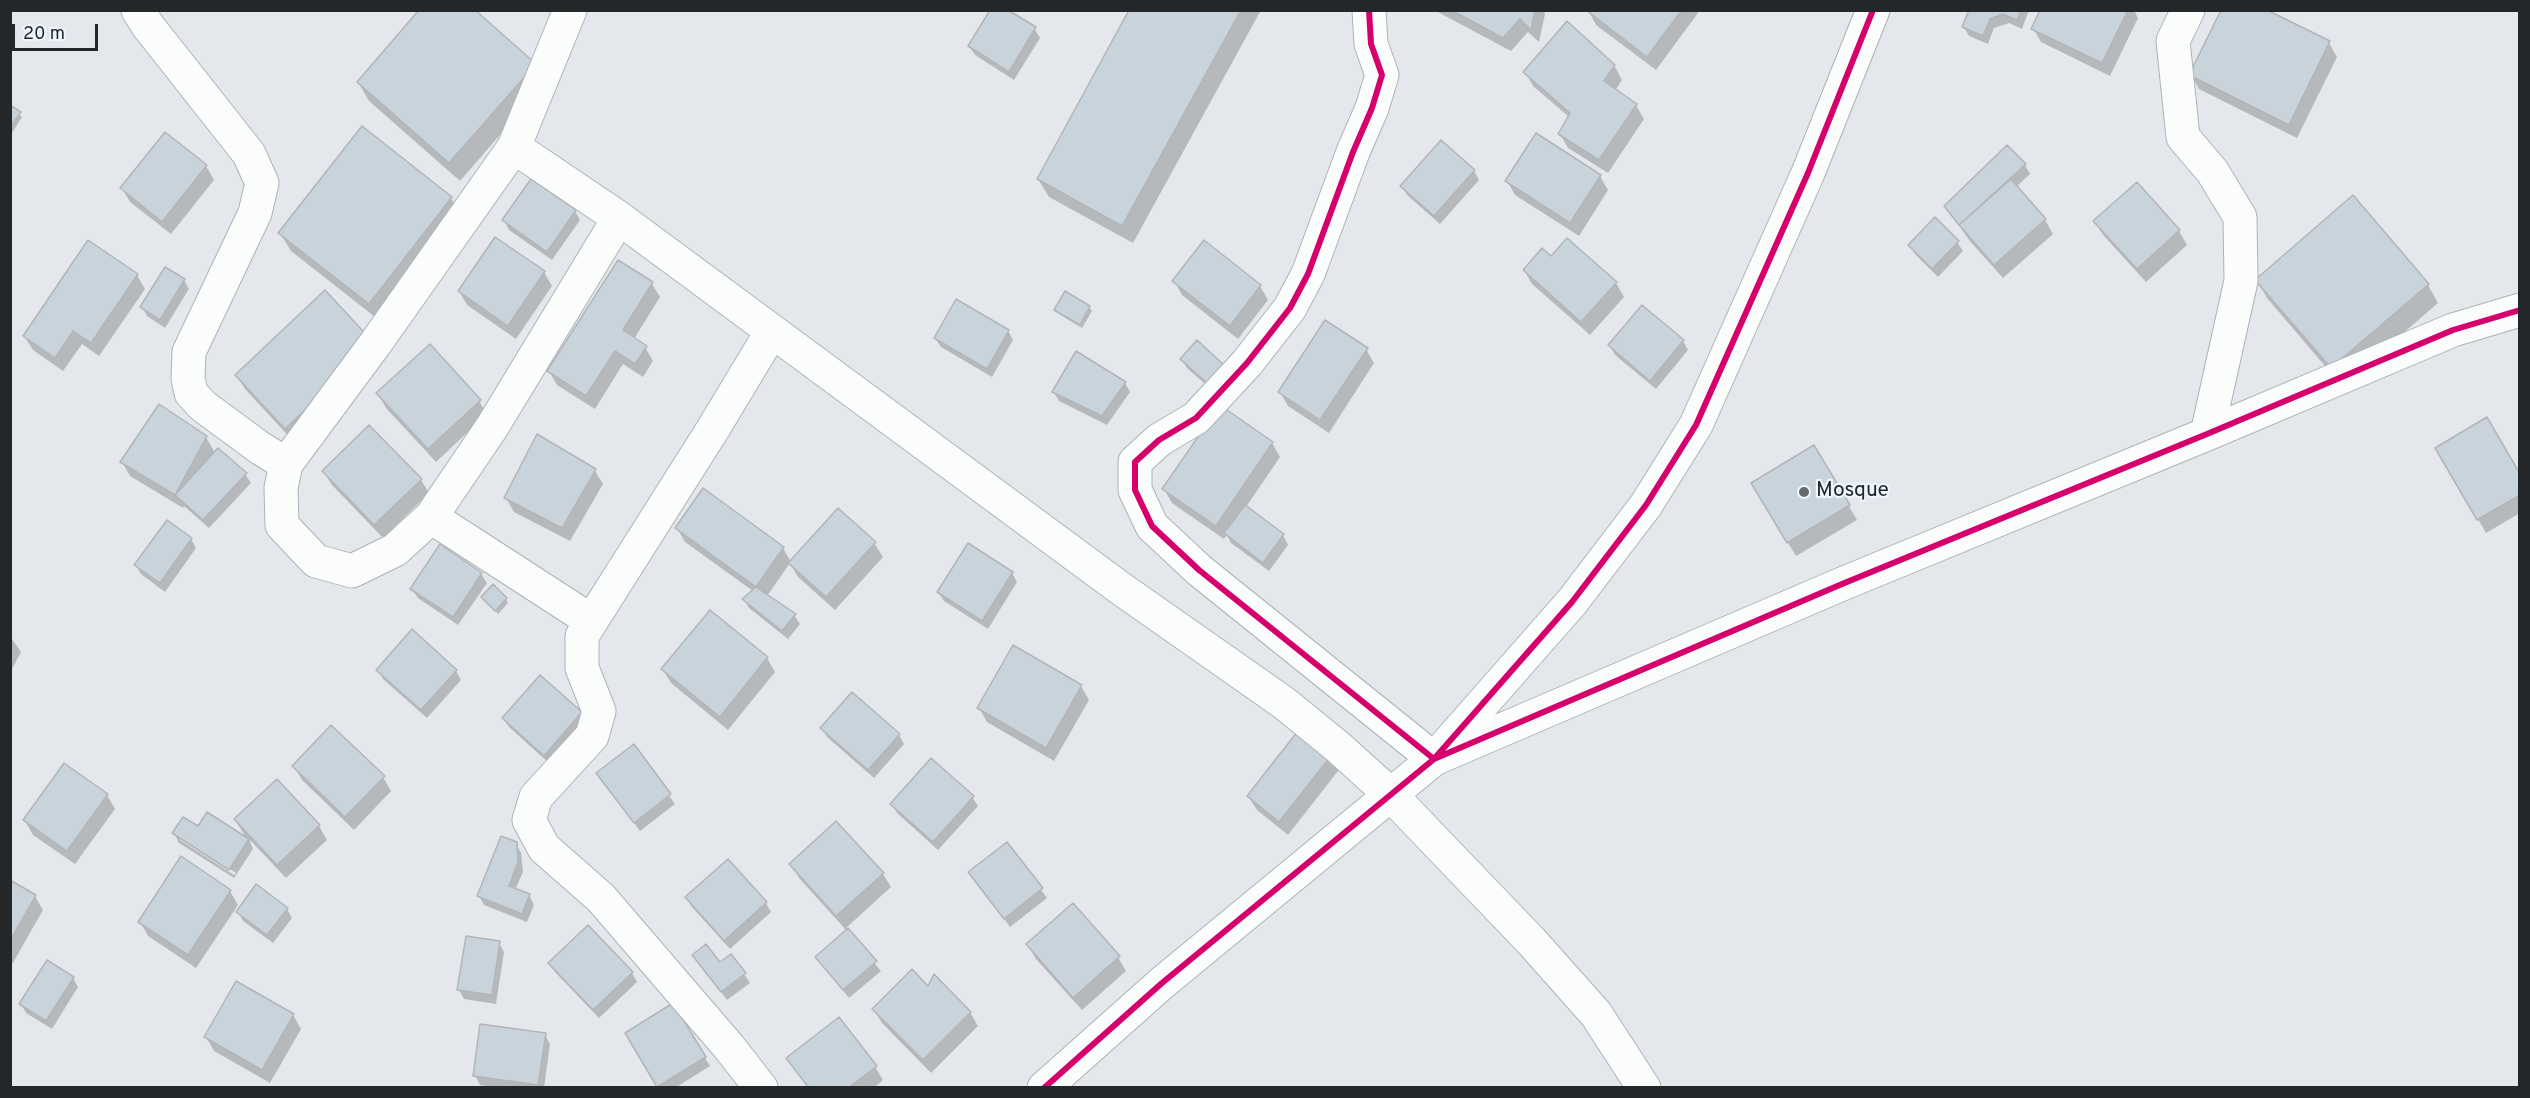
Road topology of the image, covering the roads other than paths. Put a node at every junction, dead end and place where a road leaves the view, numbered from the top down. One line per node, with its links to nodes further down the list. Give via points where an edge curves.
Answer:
1 (138, 10): 11 (street, via 249,154 262,183 255,213 189,352 191,393 202,406)
2 (570, 10): 6 (street)
3 (1369, 10): 14 (street, via 1371,44 1382,75 1308,274 1290,308 1248,363 1196,418 1159,440 1135,462 1135,490 1152,526 1199,570)
4 (1873, 10): 14 (street, via 1808,173 1696,425 1646,505 1572,602)
5 (2188, 10): 10 (street, via 2173,41 2183,137 2212,171 2240,217 2241,281)
6 (514, 147): 7 (street); 11 (street)
7 (619, 218): 9 (street); 12 (street, via 492,427)
8 (2520, 310): 10 (street, via 2453,330)
9 (772, 331): 13 (street); 15 (street, via 1120,588 1284,703)
10 (2207, 434): 14 (street, via 1842,584)
11 (286, 464): 12 (street, via 281,488 282,525 316,561 352,571 395,550)
12 (431, 517): 13 (street)
13 (590, 620): 16 (street, via 580,649 582,668 599,711 592,736 536,797 529,820 544,848 601,898)
14 (1434, 759): 15 (street)
15 (1390, 794): 17 (street, via 1162,983); 18 (street, via 1596,1014)
16 (761, 1088)
17 (1044, 1088)
18 (1644, 1088)

